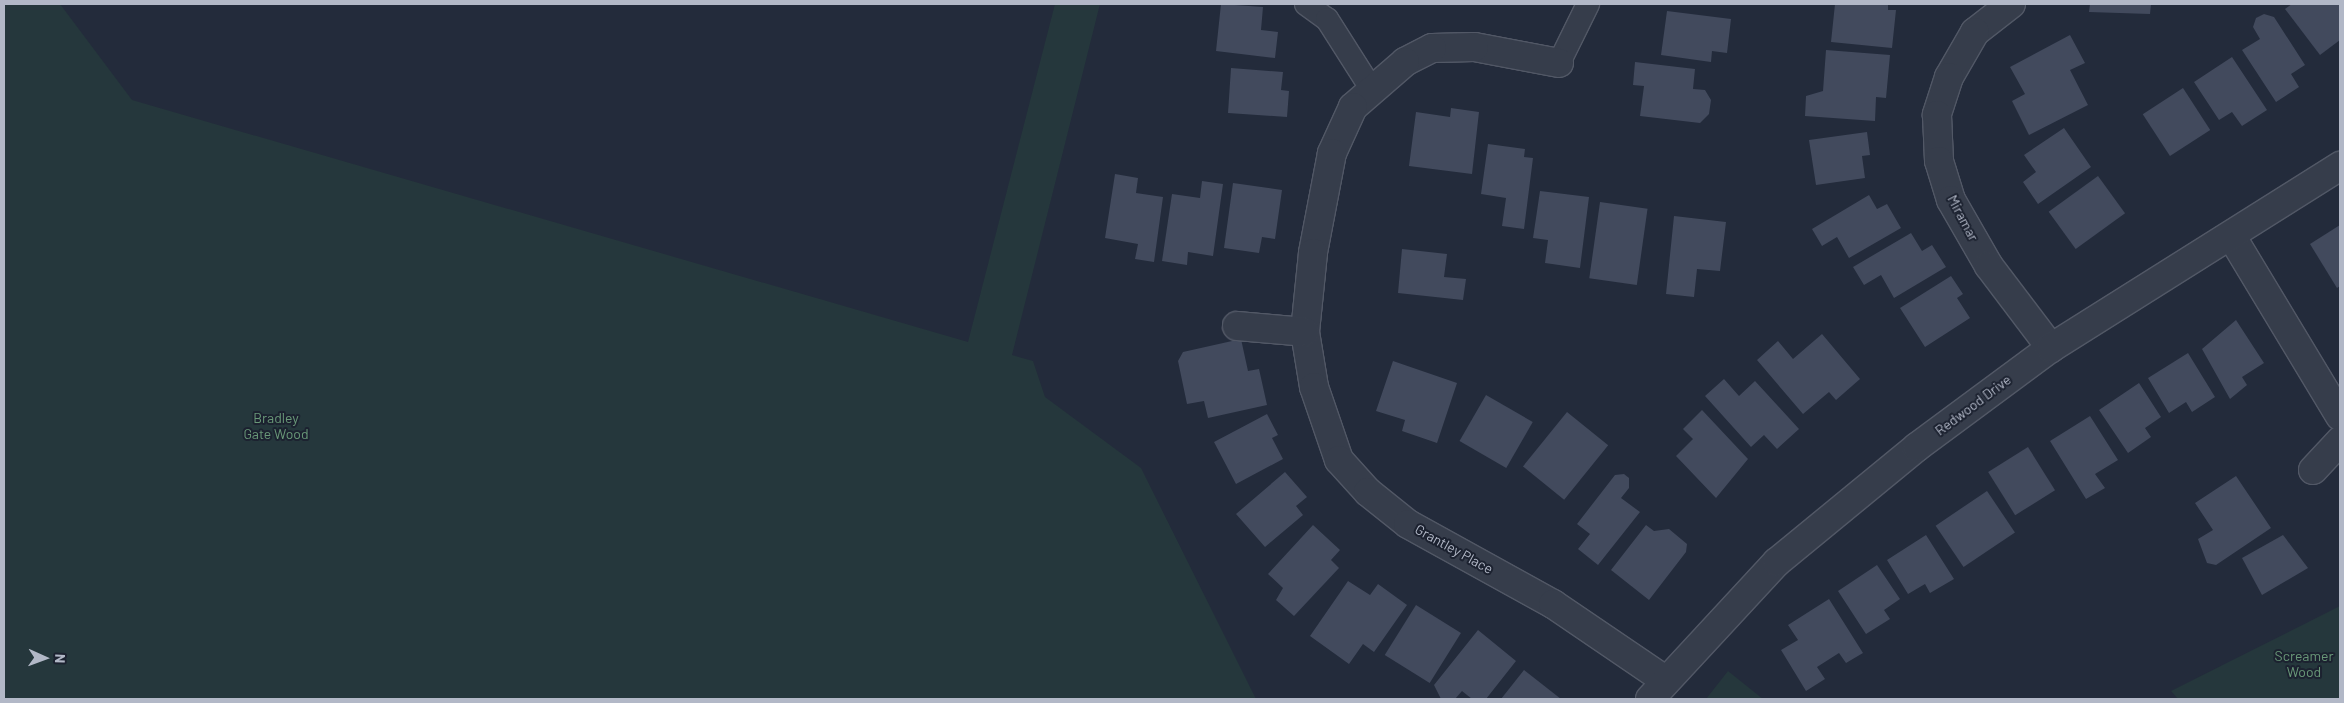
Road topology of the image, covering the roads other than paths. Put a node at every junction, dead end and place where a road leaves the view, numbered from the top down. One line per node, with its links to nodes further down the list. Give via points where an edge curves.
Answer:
1 (1306, 4): 5 (lane, via 1327,19)
2 (1588, 4): 4 (lane)
3 (2011, 4): 10 (street, Miramar, via 1975,32 1949,77 1937,115 1939,161 1951,200 1989,266)
4 (1559, 63): 5 (street, Grantley Place, via 1474,47 1432,48 1405,62)
5 (1372, 90): 9 (street, Grantley Place, via 1342,124 1332,153)
6 (2340, 166): 7 (street, Redwood Drive)
7 (2232, 237): 10 (street, Redwood Drive); 11 (street)
8 (1237, 326): 9 (street)
9 (1305, 332): 14 (street, Grantley Place, via 1314,387 1339,460 1368,492 1408,524 1552,604)
10 (2051, 348): 14 (street, Redwood Drive, via 1917,447 1777,562)
11 (2340, 416)
12 (2340, 441): 13 (street)
13 (2312, 470)
14 (1658, 690)

